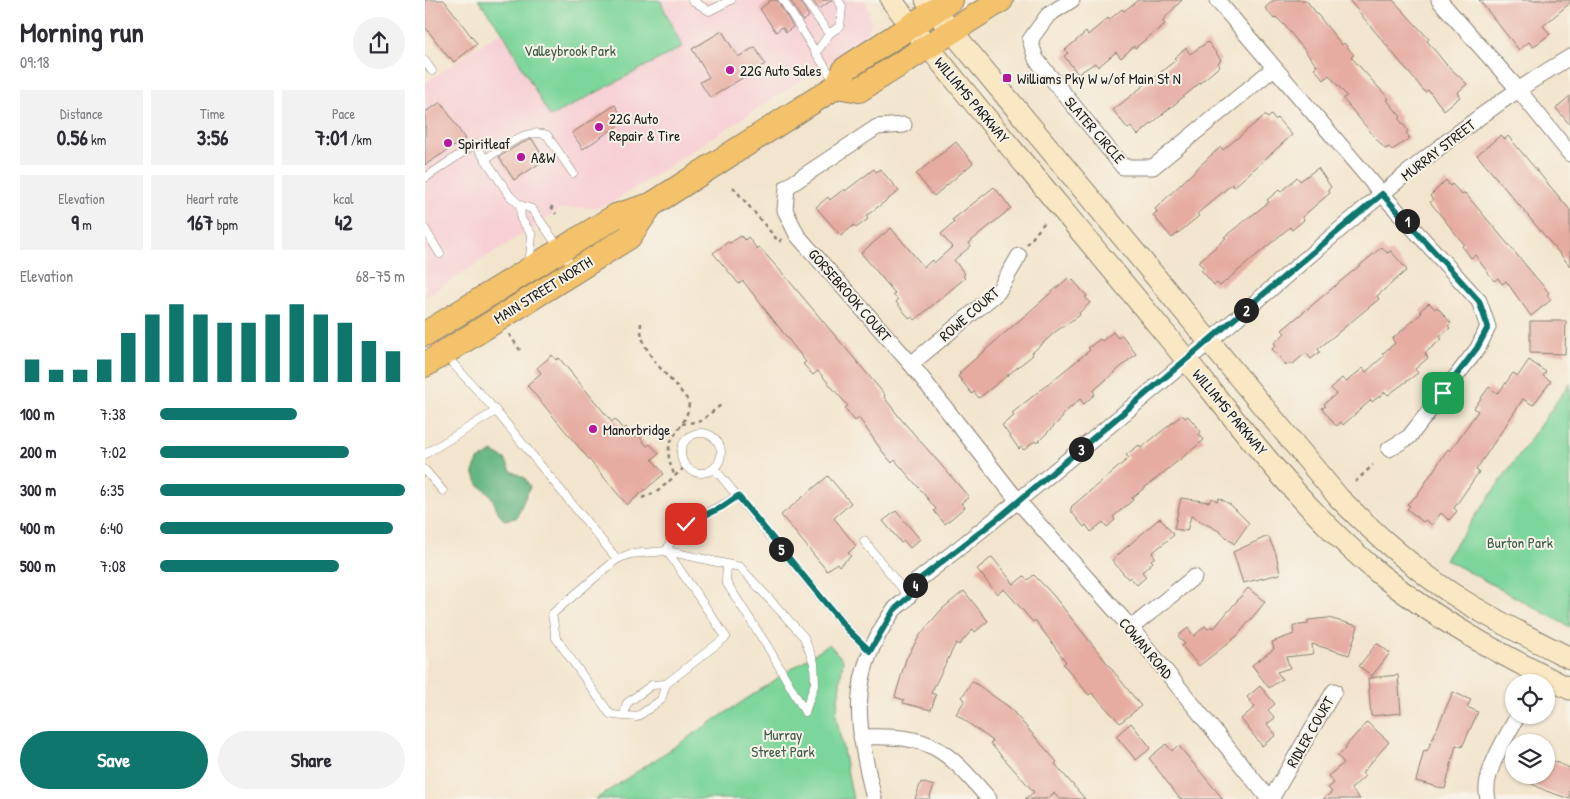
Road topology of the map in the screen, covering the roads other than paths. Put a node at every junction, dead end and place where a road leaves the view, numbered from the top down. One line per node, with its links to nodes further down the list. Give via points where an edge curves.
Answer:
1 (692, 0): 2 (lane, via 709,11)
2 (731, 0)
3 (783, 0): 16 (lane)
4 (805, 0): 14 (lane)
5 (838, 0): 14 (lane, via 842,6 840,26)
6 (891, 0): 12 (main road, WILLIAMS PARKWAY)
7 (1001, 0): 13 (main road)
8 (1072, 0): 19 (street, SLATER CIRCLE, via 1048,15 1030,40 1035,59 1123,167 1153,167)
9 (1217, 0): 19 (street)
10 (1439, 0): 22 (street)
11 (937, 4): 12 (main road, MAIN STREET NORTH); 13 (main road, WILLIAMS PARKWAY)
12 (912, 26): 15 (main road, WILLIAMS PARKWAY); 21 (main road, MAIN STREET NORTH, via 845,69)
13 (951, 32): 15 (main road); 38 (main road, WILLIAMS PARKWAY)
14 (829, 34): 16 (lane)
15 (928, 46): 21 (main road, via 859,90); 40 (main road, WILLIAMS PARKWAY)
16 (817, 53): 21 (lane)
17 (1570, 57): 22 (street, MURRAY STREET)
18 (425, 61): 20 (lane)
19 (1274, 68): 28 (street)
20 (432, 71)
21 (837, 86): 29 (main road, MAIN STREET NORTH)
22 (1517, 88): 24 (street); 28 (street, MURRAY STREET)
23 (903, 125): 41 (street, GORSEBROOK COURT, via 877,127 787,187 785,210 797,235)
24 (1570, 154)
25 (485, 159): 26 (lane, via 528,133 541,133 547,135); 27 (lane, via 475,144); 30 (lane)
26 (573, 173)
27 (425, 178)
28 (1382, 194): 38 (street, MURRAY STREET); 43 (street, via 1479,301 1488,327 1477,348 1409,437)
29 (651, 204): 32 (main road, MAIN STREET NORTH, via 616,216); 35 (main road, MAIN STREET NORTH, via 629,237)
30 (520, 206): 32 (lane, via 532,209); 36 (lane, via 521,219 532,235 532,246 530,257)
31 (425, 229): 33 (lane)
32 (560, 249): 35 (lane); 36 (main road, MAIN STREET NORTH)
33 (440, 254)
34 (1019, 256): 41 (street, ROWE COURT, via 998,292)
35 (575, 271): 39 (main road, MAIN STREET NORTH)
36 (511, 280): 37 (main road, MAIN STREET NORTH)
37 (425, 334)
38 (1208, 342): 40 (street, MURRAY STREET); 57 (main road, WILLIAMS PARKWAY, via 1311,466 1376,534 1461,600)
39 (434, 359): 42 (lane)
40 (1187, 360): 49 (street, MURRAY STREET); 60 (main road, WILLIAMS PARKWAY, via 1309,505 1363,560 1412,599)
41 (911, 364): 49 (street, GORSEBROOK COURT)
42 (496, 411): 44 (lane); 52 (lane)
43 (1389, 449)
44 (425, 454)
45 (714, 468): 45 (lane, via 701,473 686,466 681,455 690,436 704,433 717,441 721,455); 48 (lane)
46 (425, 470): 47 (lane)
47 (443, 491)
48 (738, 496): 51 (lane, via 676,532); 58 (lane, via 847,629)
49 (1018, 501): 55 (street, MURRAY STREET, via 917,581); 56 (street, COWAN ROAD)
50 (864, 542): 55 (lane)
51 (667, 552): 52 (lane, via 630,554); 53 (lane); 62 (lane, via 726,637)
52 (617, 559): 66 (lane, via 552,614 556,638 582,677 610,714)
53 (727, 565): 53 (lane, via 740,567 804,637 815,663 815,683 805,712 726,582)
54 (1194, 577): 56 (street)
55 (909, 597): 58 (street, MURRAY STREET, via 894,610)
56 (1131, 628): 71 (street, COWAN ROAD)
57 (1551, 648): 59 (main road, WILLIAMS PARKWAY); 61 (street)
58 (870, 651): 68 (street, MURRAY STREET, via 861,681 858,708)
59 (1570, 658)
60 (1530, 674)
61 (1538, 674)
62 (666, 684): 66 (lane, via 652,685 627,703); 66 (lane, via 661,700 637,717)
63 (1555, 684): 64 (main road, WILLIAMS PARKWAY)
64 (1570, 689)
65 (1334, 691): 71 (street, RIDLER COURT)
66 (624, 715)
67 (1513, 724): 72 (street, via 1489,772 1485,789)
68 (861, 737): 69 (street, MURRAY STREET); 70 (street, via 897,736 926,743 959,764)
69 (874, 799)
70 (989, 799)
71 (1270, 799)
72 (1488, 799)

